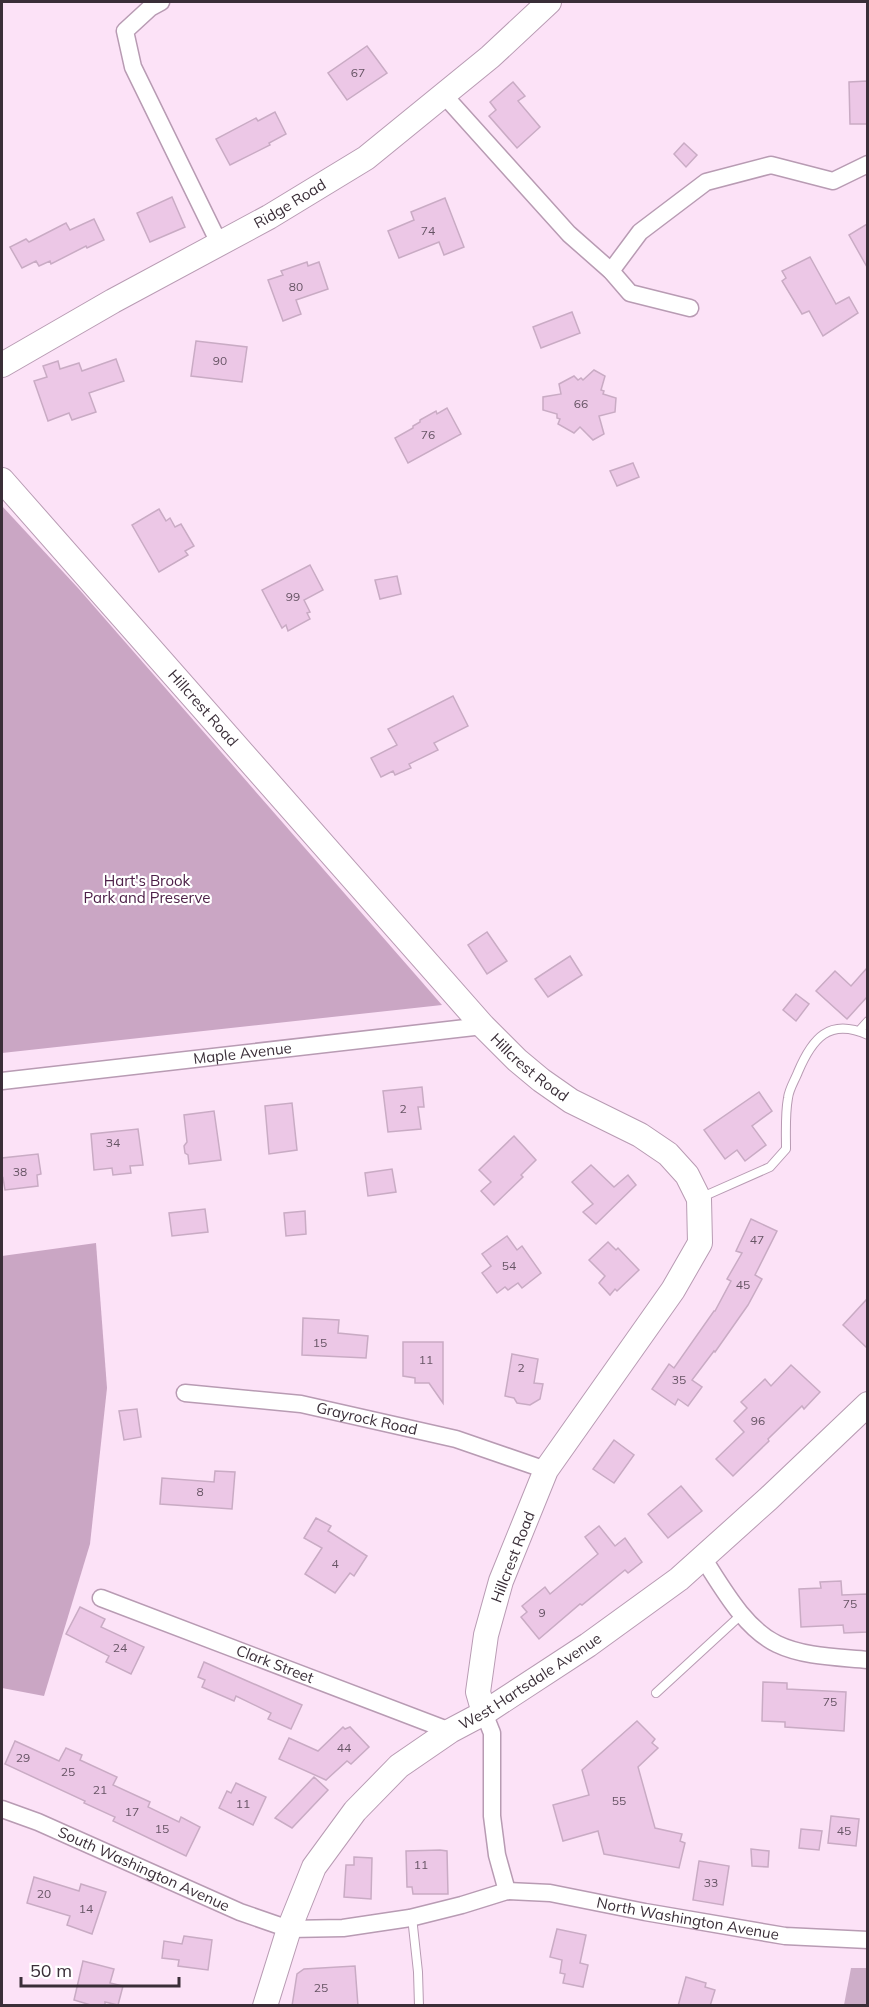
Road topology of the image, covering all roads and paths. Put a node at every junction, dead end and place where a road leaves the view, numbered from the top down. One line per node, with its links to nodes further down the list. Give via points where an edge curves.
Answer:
1 (160, 2): 5 (street, via 125,32 133,67)
2 (549, 2): 3 (street, Ridge Road)
3 (443, 94): 5 (street, Ridge Road, via 366,158); 6 (street, via 569,234)
4 (867, 164): 6 (street, via 833,181 771,165 706,182 640,232)
5 (219, 243): 8 (street, Ridge Road)
6 (610, 271): 7 (street, via 630,293)
7 (690, 309)
8 (2, 365)
9 (2, 480): 11 (street, Hillcrest Road)
10 (867, 1021): 12 (lane)
11 (483, 1026): 13 (street, Maple Avenue); 14 (street, Hillcrest Road, via 517,1060 571,1101 640,1135 668,1154 687,1175)
12 (863, 1033): 14 (lane, via 834,1028 816,1039 788,1096 786,1149 770,1167)
13 (2, 1081)
14 (699, 1199): 17 (street, Hillcrest Road, via 700,1243 679,1281)
15 (185, 1392): 17 (street, Grayrock Road, via 301,1404 456,1439)
16 (867, 1404): 18 (street, West Hartsdale Avenue)
17 (546, 1470): 23 (street, Hillcrest Road, via 501,1581 486,1635 478,1692)
18 (703, 1558): 20 (street); 23 (street, West Hartsdale Avenue, via 588,1645)
19 (101, 1598): 24 (street, Clark Street)
20 (742, 1614): 21 (street, via 777,1644 801,1652); 22 (lane)
21 (867, 1660)
22 (656, 1693)
23 (484, 1713): 24 (street, West Hartsdale Avenue); 26 (street, via 492,1733 493,1826)
24 (450, 1731): 28 (street, West Hartsdale Avenue, via 399,1766 355,1811 314,1867)
25 (2, 1809): 28 (street, South Washington Avenue, via 240,1912)
26 (507, 1891): 27 (street, North Washington Avenue); 29 (street, North Washington Avenue, via 550,1893 785,1936)
27 (412, 1917): 28 (street, North Washington Avenue, via 343,1928); 31 (lane)
28 (289, 1929): 30 (street, West Hartsdale Avenue)
29 (867, 1940)
30 (264, 2006)
31 (419, 2006)

